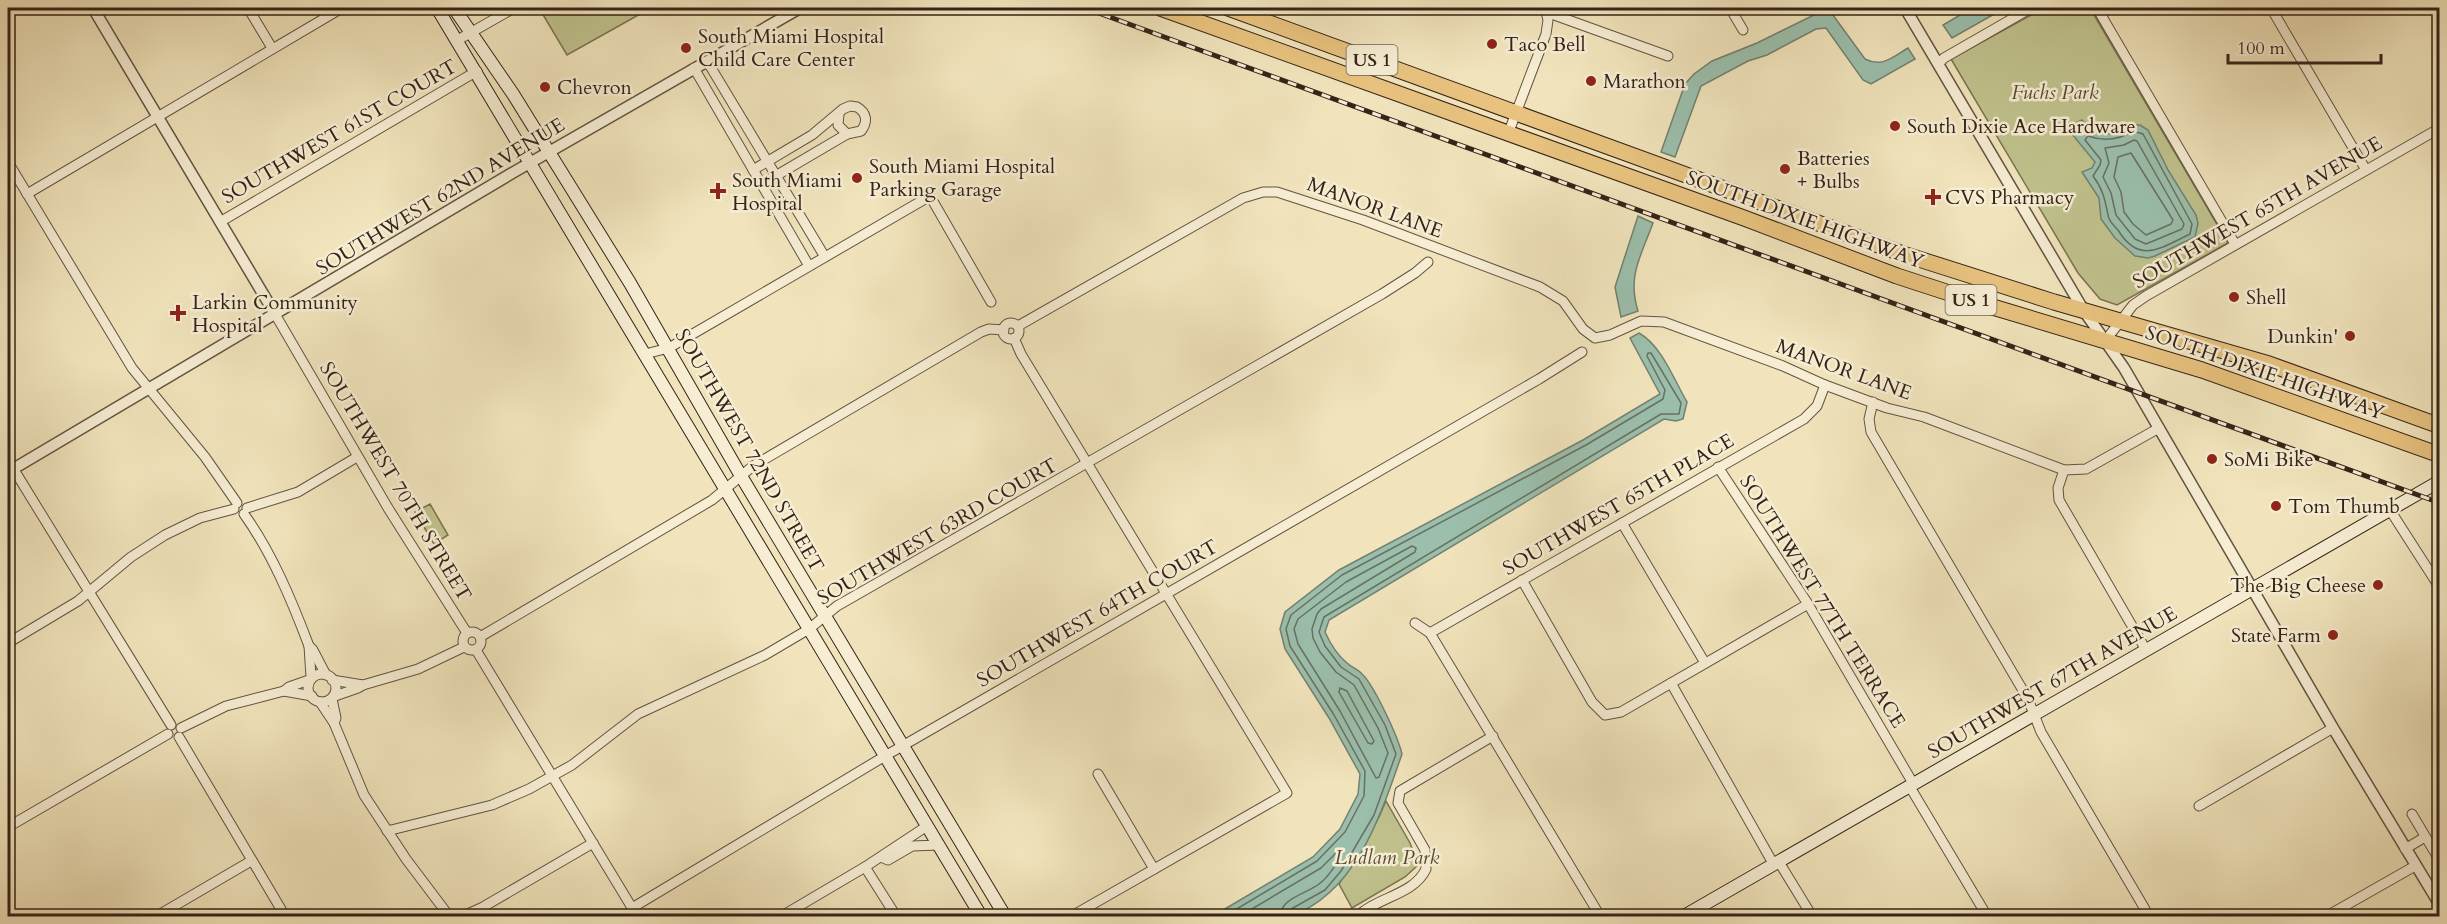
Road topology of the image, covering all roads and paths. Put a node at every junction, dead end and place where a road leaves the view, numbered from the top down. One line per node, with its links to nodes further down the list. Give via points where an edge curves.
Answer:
1 (93, 8): 27 (street, SOUTHWEST 70TH STREET)
2 (248, 8): 19 (street)
3 (342, 8): 19 (street)
4 (437, 8): 18 (main road, SOUTHWEST 72ND STREET)
5 (454, 8): 17 (main road, SOUTHWEST 72ND STREET)
6 (514, 8): 17 (street, SOUTHWEST 61ST COURT)
7 (800, 8): 21 (street, SOUTHWEST 62ND AVENUE)
8 (1160, 8): 30 (highway, SOUTH DIXIE HIGHWAY / US 1)
9 (1228, 8): 25 (highway, SOUTH DIXIE HIGHWAY / US 1)
10 (1730, 8): 16 (street)
11 (1905, 8): 22 (street)
12 (2031, 8): 22 (street)
13 (2097, 8): 43 (street)
14 (2271, 8): 36 (street)
15 (1545, 10): 20 (street); 25 (street, via 1546,34)
16 (1743, 30)
17 (470, 33): 18 (street, SOUTHWEST 61ST COURT); 31 (main road, SOUTHWEST 72ND STREET)
18 (456, 41): 24 (main road, SOUTHWEST 72ND STREET)
19 (272, 48): 27 (street)
20 (1668, 56)
21 (707, 61): 23 (street, SOUTHWEST 62ND AVENUE); 33 (street)
22 (1938, 64): 48 (street)
23 (694, 68): 31 (street, SOUTHWEST 62ND AVENUE); 35 (street)
24 (477, 71): 34 (main road, SOUTHWEST 72ND STREET); 41 (street, SOUTHWEST 61ST COURT)
25 (1515, 112): 30 (street); 42 (highway, SOUTH DIXIE HIGHWAY / US 1)
26 (839, 114): 29 (street, via 838,125); 29 (street, via 850,106 864,114 866,122 862,129); 33 (street)
27 (158, 116): 39 (street); 41 (street, SOUTHWEST 70TH STREET)
28 (2439, 128): 36 (street, SOUTHWEST 65TH AVENUE)
29 (847, 134): 37 (street)
30 (1508, 134): 40 (highway, SOUTH DIXIE HIGHWAY / US 1)
31 (549, 152): 34 (street, SOUTHWEST 62ND AVENUE); 55 (main road, SOUTHWEST 72ND STREET)
32 (8, 162): 39 (street)
33 (767, 162): 35 (street); 37 (street)
34 (530, 163): 49 (street, SOUTHWEST 62ND AVENUE); 57 (main road, SOUTHWEST 72ND STREET)
35 (753, 170): 38 (street)
36 (2366, 170): 43 (street, SOUTHWEST 65TH AVENUE)
37 (776, 176): 38 (street); 44 (street)
38 (762, 184): 46 (street)
39 (27, 194): 59 (street)
40 (1744, 218): 42 (highway, via 1760,216 1801,231); 54 (highway, SOUTH DIXIE HIGHWAY / US 1, via 1937,289)
41 (220, 222): 49 (street, SOUTHWEST 70TH STREET)
42 (1818, 223): 48 (highway, SOUTH DIXIE HIGHWAY / US 1, via 1925,262)
43 (2235, 244): 50 (street, SOUTHWEST 65TH AVENUE, via 2139,300)
44 (825, 257): 46 (street); 47 (street, via 930,196)
45 (1428, 262): 65 (street, SOUTHWEST 63RD COURT, via 1382,294)
46 (809, 266): 55 (street)
47 (991, 302)
48 (2084, 311): 50 (highway, SOUTH DIXIE HIGHWAY / US 1); 54 (street)
49 (275, 314): 59 (street, SOUTHWEST 62ND AVENUE); 64 (street, SOUTHWEST 70TH STREET)
50 (2121, 321): 54 (street, SOUTHWEST 65TH AVENUE); 61 (highway, SOUTH DIXIE HIGHWAY / US 1, via 2269,364)
51 (1018, 326): 52 (street, via 1009,323); 53 (street); 58 (street, MANOR LANE, via 1238,201 1263,192 1283,193 1540,287 1563,301 1592,336 1606,337 1644,321 1664,322)
52 (1004, 330): 53 (street, via 1007,337); 69 (street, via 989,329 977,335 808,432)
53 (1014, 338): 65 (street)
54 (2105, 340): 62 (street); 63 (highway, SOUTH DIXIE HIGHWAY / US 1, via 2231,380)
55 (669, 348): 57 (street); 69 (main road, SOUTHWEST 72ND STREET)
56 (1582, 352): 80 (street, SOUTHWEST 64TH COURT)
57 (645, 354): 71 (main road, SOUTHWEST 72ND STREET)
58 (1825, 385): 60 (street, MANOR LANE); 67 (street, SOUTHWEST 65TH PLACE, via 1809,416)
59 (147, 389): 66 (street, SOUTHWEST 62ND AVENUE); 72 (street, via 205,457)
60 (1873, 402): 68 (street, MANOR LANE); 101 (street, via 1870,432)
61 (2439, 426)
62 (2159, 428): 68 (street, via 2086,469); 78 (street)
63 (2439, 455)
64 (357, 457): 74 (street, via 297,492); 85 (street, SOUTHWEST 70TH STREET)
65 (1086, 464): 80 (street); 82 (street, SOUTHWEST 63RD COURT)
66 (9, 467): 79 (street)
67 (1718, 467): 75 (street, SOUTHWEST 65TH PLACE); 81 (street, SOUTHWEST 77TH TERRACE)
68 (2064, 470): 92 (street, via 2059,500)
69 (741, 476): 71 (street); 82 (main road, SOUTHWEST 72ND STREET)
70 (2439, 481): 73 (main road, SOUTHWEST 67TH AVENUE)
71 (725, 489): 84 (main road, SOUTHWEST 72ND STREET); 87 (street)
72 (236, 506): 74 (street, via 244,502); 79 (street, via 165,535 131,557)
73 (2390, 510): 77 (street); 78 (main road, SOUTHWEST 67TH AVENUE)
74 (245, 511): 89 (street)
75 (1622, 523): 76 (street, SOUTHWEST 65TH PLACE); 93 (street)
76 (1522, 580): 86 (street, SOUTHWEST 65TH PLACE); 96 (street, via 1598,711 1605,715 1621,712)
77 (2439, 588)
78 (2253, 589): 92 (main road, SOUTHWEST 67TH AVENUE); 103 (street)
79 (89, 593): 88 (street); 104 (street)
80 (1166, 595): 107 (street, SOUTHWEST 64TH COURT); 127 (street, via 1287,793)
81 (1808, 604): 93 (street); 111 (street, SOUTHWEST 77TH TERRACE)
82 (825, 616): 84 (street, SOUTHWEST 63RD COURT); 107 (main road, SOUTHWEST 72ND STREET)
83 (1415, 623): 86 (street)
84 (809, 629): 108 (main road, SOUTHWEST 72ND STREET); 110 (street, SOUTHWEST 63RD COURT, via 739,669 638,714)
85 (467, 633): 87 (street); 90 (street, via 462,640)
86 (1430, 633): 106 (street)
87 (480, 638): 91 (street)
88 (8, 643)
89 (309, 646): 94 (street); 95 (street)
90 (464, 647): 91 (street); 97 (street, via 418,669)
91 (476, 650): 110 (street)
92 (2146, 650): 101 (main road, SOUTHWEST 67TH AVENUE)
93 (1705, 663): 96 (street)
94 (329, 678): 95 (street, via 321,674); 97 (street); 99 (street, via 336,690)
95 (310, 679): 98 (street); 100 (street, via 308,687)
96 (1671, 683): 124 (street)
97 (363, 684): 99 (street)
98 (284, 691): 100 (street); 105 (street, via 226,706)
99 (333, 698): 100 (street); 102 (street)
100 (316, 699): 102 (street)
101 (2034, 714): 111 (main road, SOUTHWEST 67TH AVENUE); 144 (street)
102 (334, 723): 116 (street, via 358,783)
103 (2333, 728): 112 (street); 120 (street)
104 (169, 730): 105 (street, via 171,738); 115 (street)
105 (180, 733): 122 (street)
106 (1493, 736): 139 (street, via 1399,794 1399,806 1425,850 1426,869 1414,883); 140 (street)
107 (902, 746): 108 (street, SOUTHWEST 64TH COURT); 137 (main road, SOUTHWEST 72ND STREET)
108 (885, 756): 114 (main road, SOUTHWEST 72ND STREET); 129 (street, SOUTHWEST 64TH COURT)
109 (1098, 774): 127 (street)
110 (552, 776): 116 (street, SOUTHWEST 63RD COURT, via 492,805); 118 (street)
111 (1912, 786): 124 (main road, SOUTHWEST 67TH AVENUE); 143 (street, SOUTHWEST 77TH TERRACE)
112 (2199, 806)
113 (2412, 814): 117 (street)
114 (927, 826): 119 (main road, SOUTHWEST 72ND STREET); 121 (street)
115 (8, 827)
116 (387, 831): 132 (street)
117 (2426, 837): 120 (street); 123 (street)
118 (593, 843): 129 (street); 133 (street)
119 (939, 845): 121 (street, via 915,845 888,860); 136 (main road, SOUTHWEST 72ND STREET)
120 (2405, 849): 125 (street)
121 (881, 857): 126 (street)
122 (251, 861): 130 (street); 131 (street)
123 (2439, 861)
124 (1777, 863): 141 (main road, SOUTHWEST 67TH AVENUE); 142 (street)
125 (2415, 866): 128 (street); 145 (street)
126 (865, 867): 134 (street); 135 (street)
127 (1154, 869): 138 (street)
128 (2439, 905)
129 (635, 912)
130 (157, 916)
131 (285, 916)
132 (449, 916)
133 (463, 916)
134 (783, 916)
135 (896, 916)
136 (981, 916)
137 (1005, 916)
138 (1072, 916)
139 (1358, 916)
140 (1600, 916)
141 (1684, 916)
142 (1812, 916)
143 (1987, 916)
144 (2149, 916)
145 (2327, 916)

